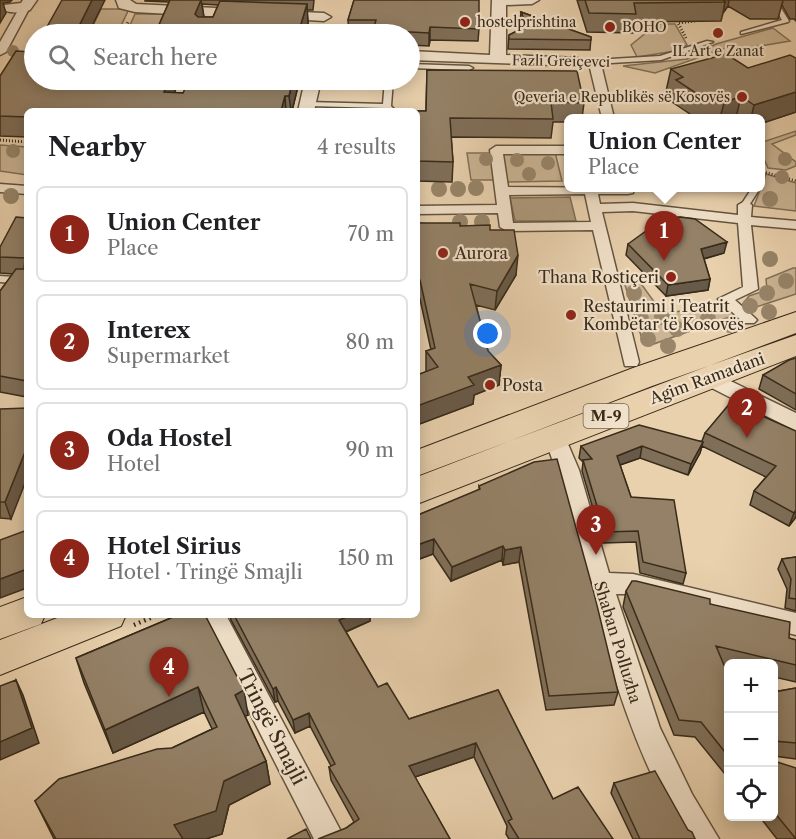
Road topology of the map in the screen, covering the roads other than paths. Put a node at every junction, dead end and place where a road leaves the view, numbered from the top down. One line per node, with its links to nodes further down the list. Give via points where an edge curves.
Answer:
1 (123, 0): 11 (street, via 124,5 135,8 221,12)
2 (532, 0): 5 (street)
3 (775, 0): 6 (lane); 13 (lane, via 786,21)
4 (327, 1): 10 (street)
5 (499, 1): 17 (street)
6 (786, 1)
7 (28, 4): 8 (street); 15 (street)
8 (9, 8)
9 (260, 14): 10 (street)
10 (324, 17): 12 (street)
11 (213, 24)
12 (323, 24)
13 (743, 33)
14 (709, 42): 18 (lane, Fazli Greiçevci, via 661,58)
15 (0, 52)
16 (420, 56): 17 (street, Fazli Greiçevci)
17 (498, 58): 18 (street, Fazli Greiçevci, via 509,62)
18 (578, 63)
19 (420, 66): 20 (lane)
20 (470, 68)
21 (596, 68): 26 (street)
22 (311, 90): 24 (street)
23 (389, 90): 25 (lane)
24 (307, 108): 25 (lane)
25 (389, 108)
26 (607, 114)
27 (564, 150): 31 (street, via 496,150)
28 (0, 188): 29 (street)
29 (24, 190)
30 (564, 190): 31 (street)
31 (501, 191): 37 (street)
32 (591, 192): 36 (street)
33 (629, 192): 35 (street)
34 (754, 192): 39 (lane)
35 (633, 207): 36 (street); 39 (street)
36 (596, 208): 41 (street)
37 (504, 209): 38 (street); 41 (street, via 507,227)
38 (420, 210)
39 (744, 212): 40 (street); 44 (street, via 751,289 725,299)
40 (796, 225)
41 (600, 226): 47 (street)
42 (0, 279): 43 (lane)
43 (24, 281)
44 (748, 320)
45 (796, 322): 51 (main road, Agim Ramadani / M-9)
46 (796, 345): 48 (main road, Agim Ramadani / M-9)
47 (631, 362)
48 (708, 377): 49 (street); 50 (main road, Agim Ramadani / M-9)
49 (796, 423)
50 (554, 436): 52 (main road, Agim Ramadani / M-9); 53 (street, Shaban Polluzha, via 568,465)
51 (420, 462)
52 (420, 490)
53 (600, 583): 58 (street, via 643,586); 61 (street, Shaban Polluzha, via 636,703 681,808)
54 (24, 614): 57 (main road)
55 (100, 618): 59 (main road)
56 (215, 618): 60 (street, Tringë Smajli)
57 (0, 623)
58 (796, 624)
59 (0, 658)
60 (330, 839)
61 (704, 839)

